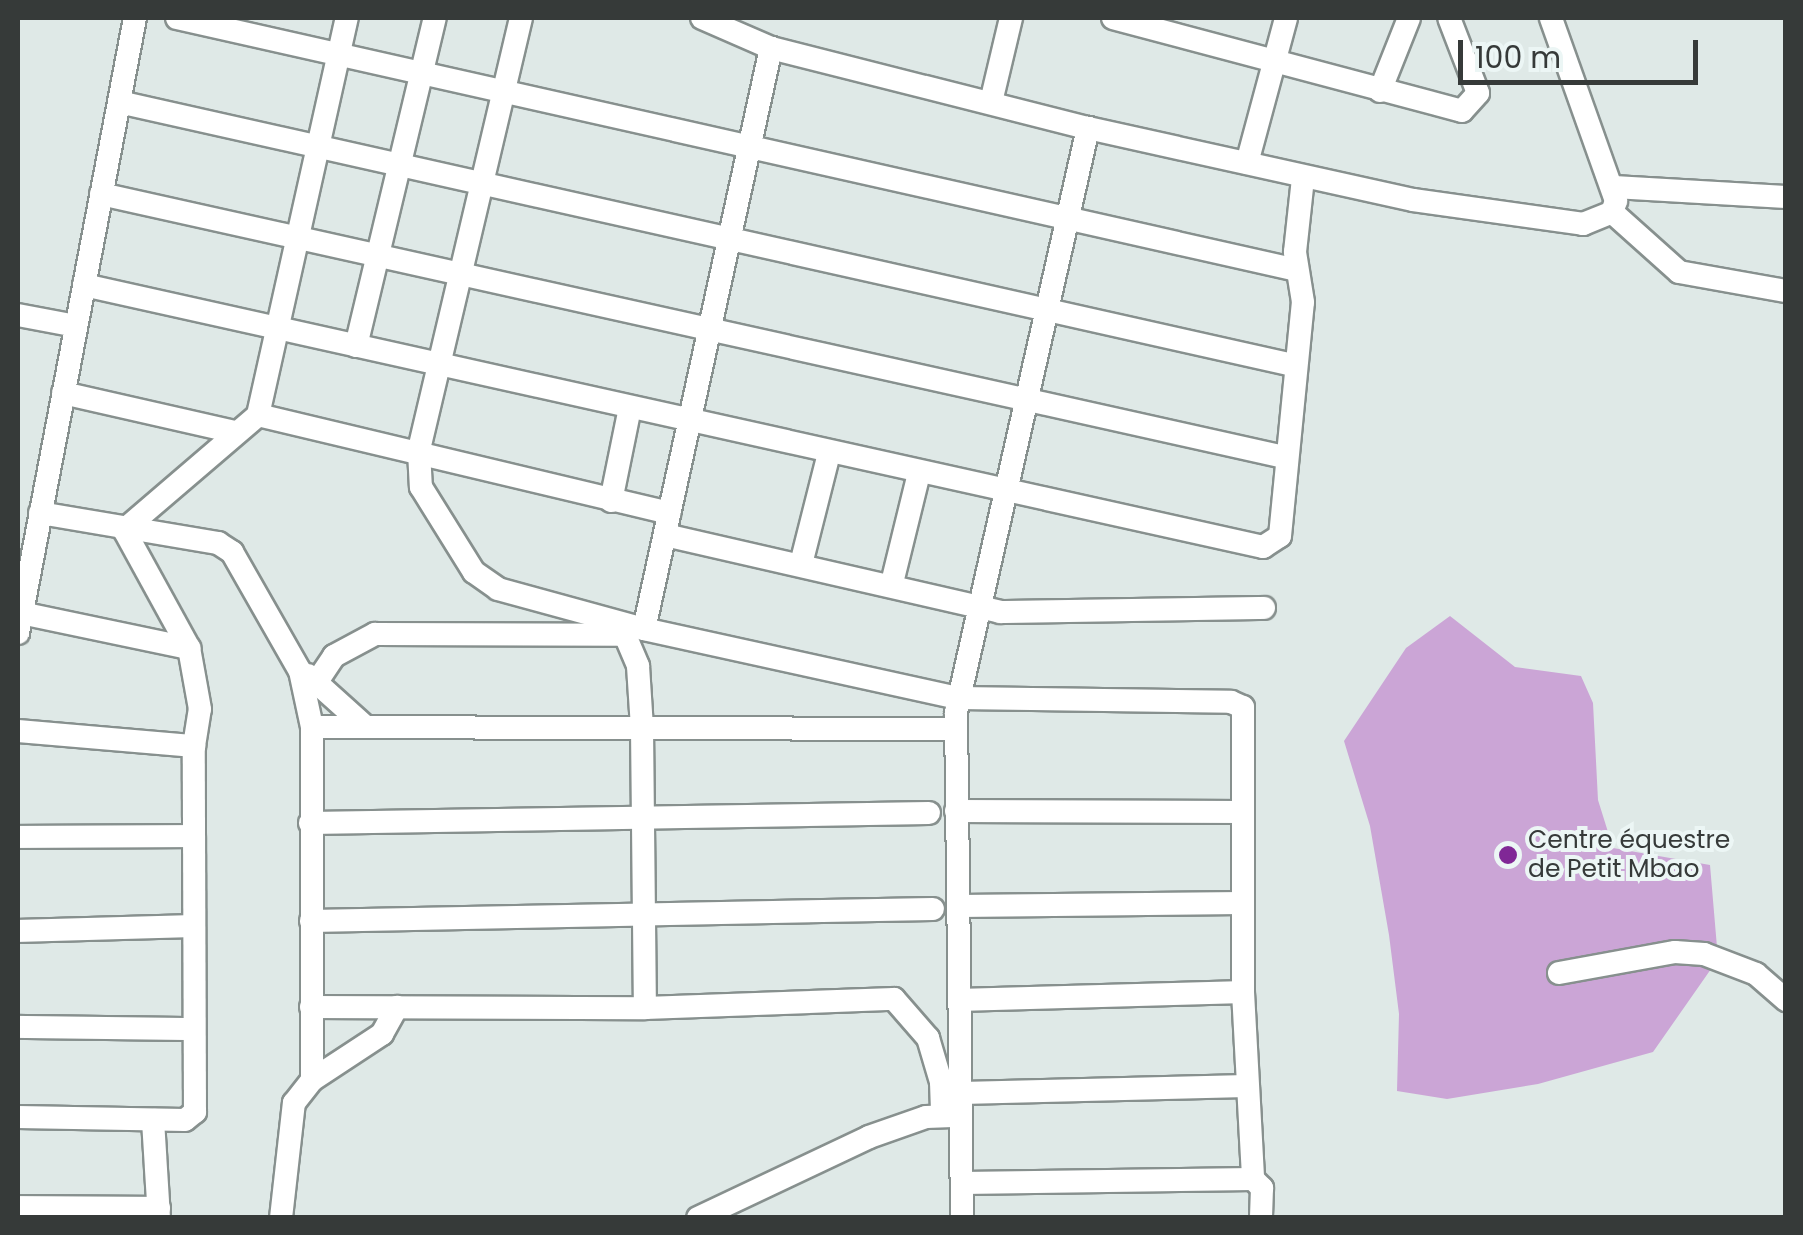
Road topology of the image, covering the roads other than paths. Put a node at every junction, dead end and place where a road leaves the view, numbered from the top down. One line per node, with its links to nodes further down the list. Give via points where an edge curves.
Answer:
1 (134, 18): 19 (street)
2 (177, 18): 14 (street)
3 (347, 18): 14 (street)
4 (435, 18): 16 (street)
5 (522, 18): 17 (street)
6 (702, 18): 13 (street)
7 (1011, 18): 20 (street)
8 (1286, 18): 15 (street)
9 (1409, 18): 18 (street)
10 (1449, 18): 18 (street, via 1478,93 1470,108)
11 (1551, 18): 28 (street)
12 (1124, 19): 15 (street)
13 (771, 48): 20 (street); 23 (street)
14 (339, 54): 16 (street); 22 (street)
15 (1272, 62): 18 (street); 24 (street)
16 (422, 71): 17 (street); 25 (street)
17 (501, 90): 23 (street); 27 (street)
18 (1380, 91)
19 (119, 102): 22 (street); 29 (street)
20 (991, 102): 21 (street)
21 (1088, 128): 24 (street); 32 (street)
22 (318, 146): 25 (street); 33 (street)
23 (750, 146): 32 (street); 34 (street)
24 (1247, 163): 26 (street)
25 (400, 164): 27 (street); 35 (street)
26 (1303, 178): 31 (street, via 1562,225); 36 (street)
27 (479, 182): 34 (street); 37 (street)
28 (1614, 186): 30 (street); 31 (street)
29 (101, 194): 33 (street); 38 (street)
30 (1786, 197)
31 (1612, 212): 39 (street, via 1680,272)
32 (1065, 218): 36 (street); 40 (street)
33 (298, 238): 35 (street); 43 (street)
34 (729, 238): 40 (street); 44 (street)
35 (378, 256): 37 (street); 45 (street)
36 (1297, 270): 47 (street, via 1303,302)
37 (458, 274): 44 (street); 46 (street)
38 (84, 285): 42 (street); 43 (street)
39 (1786, 291)
40 (1044, 309): 47 (street); 49 (street)
41 (18, 314): 42 (street)
42 (76, 326): 48 (street)
43 (277, 328): 45 (street); 51 (street)
44 (710, 329): 49 (street); 52 (street)
45 (356, 346): 46 (street)
46 (436, 364): 50 (street); 55 (street)
47 (1293, 365): 57 (street)
48 (63, 394): 53 (street); 63 (street)
49 (1025, 400): 57 (street); 60 (street)
50 (630, 408): 52 (street); 61 (street)
51 (258, 414): 53 (street); 54 (street)
52 (690, 421): 56 (street); 62 (street)
53 (235, 432): 64 (street)
54 (387, 445): 55 (street); 59 (street)
55 (419, 452): 59 (street); 61 (street)
56 (829, 453): 58 (street); 65 (street)
57 (1284, 457): 60 (street, via 1280,536 1264,547)
58 (919, 473): 60 (street); 66 (street)
59 (422, 487): 70 (street, via 486,582)
60 (1005, 492): 67 (street)
61 (611, 500): 62 (street)
62 (667, 524): 65 (street); 70 (street)
63 (31, 529): 64 (street); 69 (street)
64 (124, 530): 71 (street); 72 (street, via 218,544 232,552)
65 (801, 564): 66 (street)
66 (892, 584): 67 (street)
67 (980, 606): 68 (street, via 1021,614); 73 (street)
68 (1264, 608)
69 (19, 626): 71 (street)
70 (644, 629): 73 (street)
71 (189, 648): 79 (street, via 200,709)
72 (309, 675): 74 (street); 75 (street); 76 (street, via 375,634 610,632 634,646)
73 (959, 698): 77 (street); 81 (street, via 1231,702 1243,707 1247,720)
74 (312, 728): 75 (street); 84 (street)
75 (366, 728): 76 (street)
76 (650, 728): 77 (street); 83 (street)
77 (956, 729): 80 (street)
78 (18, 731): 79 (street)
79 (194, 746): 85 (street)
80 (956, 811): 81 (street); 88 (street)
81 (1243, 812): 87 (street)
82 (928, 813): 83 (street)
83 (651, 818): 84 (street); 90 (street)
84 (310, 824): 91 (street)
85 (190, 836): 86 (street); 92 (street)
86 (18, 838)
87 (1242, 903): 88 (street); 95 (street)
88 (958, 906): 96 (street)
89 (933, 908): 90 (street)
90 (652, 914): 91 (street); 100 (street)
91 (311, 921): 98 (street)
92 (192, 926): 93 (street); 102 (street)
93 (18, 931)
94 (1559, 973): 97 (street, via 1675,952 1704,954 1756,974)
95 (1243, 992): 96 (street); 104 (street)
96 (960, 1000): 105 (street)
97 (1786, 1000)
98 (312, 1007): 99 (street); 103 (street)
99 (397, 1007): 100 (street); 103 (street, via 382,1034 359,1054)
100 (653, 1007): 106 (street, via 894,999 928,1038)
101 (18, 1027): 102 (street)
102 (194, 1030): 108 (street, via 194,1112 185,1120)
103 (312, 1080): 113 (street, via 294,1103)
104 (1246, 1086): 105 (street); 109 (street)
105 (962, 1092): 106 (street)
106 (951, 1116): 110 (street); 114 (street, via 820,1156)
107 (18, 1117): 108 (street)
108 (153, 1120): 112 (street)
109 (1253, 1179): 110 (street); 116 (street, via 1262,1188)
110 (962, 1183): 115 (street)
111 (18, 1207): 112 (street)
112 (159, 1213)
113 (281, 1218)
114 (698, 1218)
115 (962, 1218)
116 (1261, 1218)

